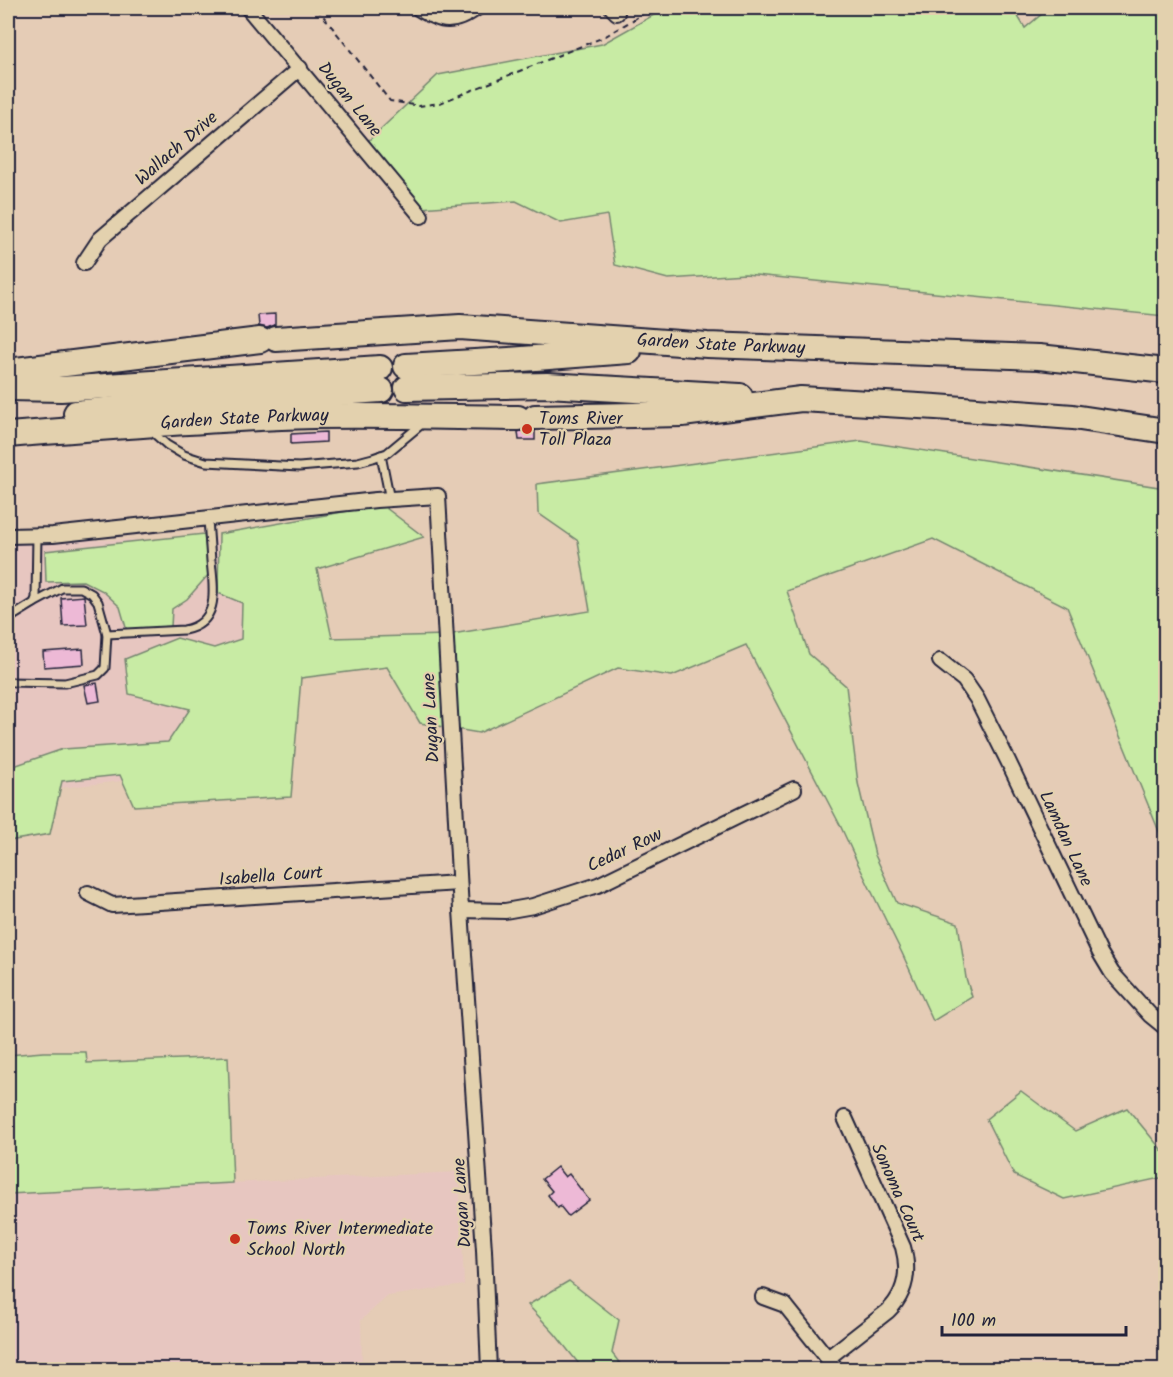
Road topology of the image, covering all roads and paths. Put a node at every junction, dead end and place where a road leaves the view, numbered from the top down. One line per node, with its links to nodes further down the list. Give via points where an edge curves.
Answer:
1 (248, 8): 6 (street, Dugan Lane)
2 (317, 8): 5 (path, via 390,101 419,106 440,103 604,37)
3 (418, 8): 4 (street, via 448,21)
4 (477, 8)
5 (653, 8)
6 (300, 68): 7 (street, Dugan Lane); 8 (street, Wallach Drive, via 100,239)
7 (421, 216)
8 (84, 263)
9 (706, 345): 10 (highway, Garden State Parkway, via 460,327 268,340); 11 (highway, Garden State Parkway, via 1039,357); 13 (highway, via 509,360 406,377)
10 (8, 371)
11 (1166, 371)
12 (8, 388): 15 (highway, via 381,379)
13 (801, 399): 14 (highway, Garden State Parkway, via 682,414); 17 (highway, Garden State Parkway, via 1073,417)
14 (431, 417): 16 (highway, Garden State Parkway, via 282,417); 19 (lane)
15 (8, 420)
16 (143, 425): 18 (highway, Garden State Parkway); 19 (lane, via 184,455 206,462 299,467 358,462)
17 (1166, 431)
18 (8, 435)
19 (381, 455): 20 (lane)
20 (390, 500): 21 (street, Dugan Lane); 30 (street, Dugan Lane, via 438,496)
21 (208, 519): 22 (street, Dugan Lane); 26 (lane, via 214,599 202,623 184,630)
22 (37, 535): 23 (street, Dugan Lane); 24 (lane)
23 (8, 536)
24 (34, 603): 25 (lane); 26 (lane, via 63,588 81,588 98,602)
25 (8, 619)
26 (107, 634): 28 (lane, via 105,668 98,675 65,683)
27 (940, 661): 33 (street, Lamdan Lane, via 964,680 977,699 1112,973)
28 (8, 682)
29 (794, 789): 32 (street, Cedar Row, via 598,885 505,911)
30 (459, 883): 31 (street, Isabella Court, via 112,905); 32 (street, Dugan Lane)
31 (88, 893)
32 (461, 910): 37 (street, Dugan Lane)
33 (1166, 1028)
34 (845, 1118): 36 (street, Sonoma Court, via 903,1247 907,1275 896,1303)
35 (763, 1297): 36 (street, via 785,1305)
36 (828, 1358): 38 (street)
37 (489, 1370)
38 (837, 1370)

